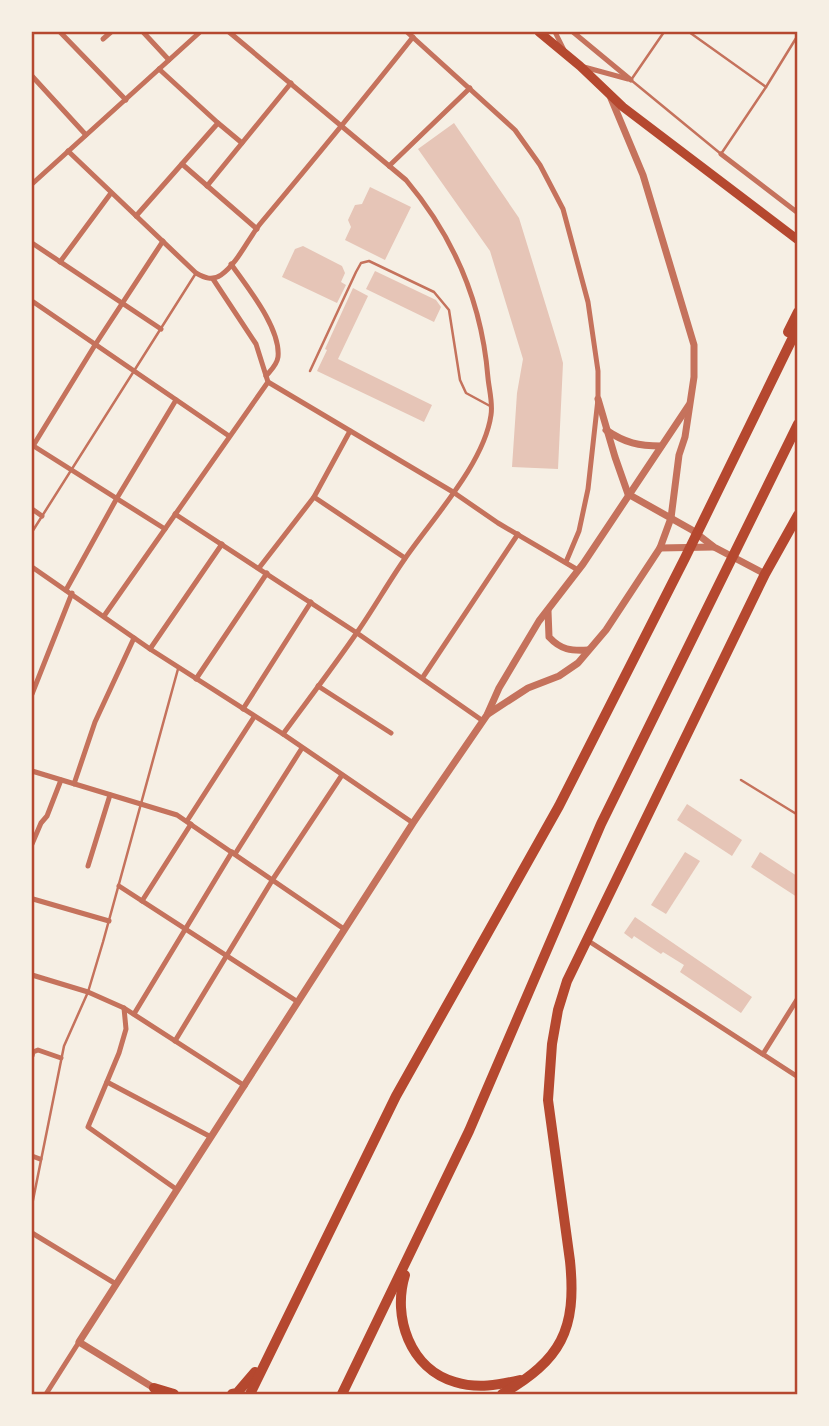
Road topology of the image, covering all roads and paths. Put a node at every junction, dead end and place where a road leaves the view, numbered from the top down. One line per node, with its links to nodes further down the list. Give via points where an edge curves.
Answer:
1 (60, 32): 25 (street)
2 (111, 32): 14 (street)
3 (143, 32): 16 (street)
4 (201, 32): 16 (street)
5 (229, 32): 21 (street)
6 (407, 32): 13 (street)
7 (539, 32): 15 (main road)
8 (555, 32): 15 (street)
9 (573, 32): 20 (street)
10 (664, 32): 20 (lane)
11 (689, 32): 23 (lane)
12 (797, 36): 23 (lane)
13 (413, 37): 22 (street); 27 (street)
14 (103, 39)
15 (567, 54): 17 (main road)
16 (169, 60): 18 (street)
17 (580, 66): 20 (street); 24 (main road)
18 (159, 69): 25 (street); 26 (street)
19 (32, 76): 28 (street)
20 (631, 80): 31 (lane)
21 (291, 83): 27 (street); 29 (street)
22 (470, 88): 33 (street); 56 (street, via 515,130 563,209 588,302)
23 (766, 88): 31 (lane)
24 (610, 96): 40 (main road); 58 (street, via 643,175 694,345)
25 (126, 100): 28 (street)
26 (218, 123): 29 (street); 32 (street)
27 (343, 125): 33 (street); 39 (street)
28 (86, 135): 30 (street)
29 (242, 143): 35 (street)
30 (68, 151): 34 (street); 36 (street)
31 (721, 154): 37 (street)
32 (182, 164): 35 (street); 38 (street)
33 (389, 166): 59 (street, via 422,200 455,253 477,307)
34 (33, 179)
35 (207, 186): 39 (street)
36 (111, 193): 38 (street); 43 (street)
37 (797, 212)
38 (136, 216): 41 (street)
39 (257, 229): 44 (street)
40 (797, 240)
41 (163, 241): 45 (street); 48 (street)
42 (32, 243): 43 (street)
43 (60, 262): 48 (street)
44 (231, 264): 46 (street); 55 (street, via 269,323 278,358)
45 (196, 273): 46 (street); 51 (lane)
46 (214, 279): 55 (street, via 256,344)
47 (32, 301): 52 (street)
48 (122, 303): 51 (street); 52 (street)
49 (797, 312): 103 (highway)
50 (797, 327): 103 (highway)
51 (161, 329): 53 (lane)
52 (95, 345): 53 (street); 65 (street)
53 (134, 371): 57 (street); 67 (lane)
54 (310, 371): 59 (lane, via 356,272 369,261 434,292 449,310 466,393)
55 (267, 379): 62 (street); 63 (street)
56 (598, 399): 61 (street); 84 (street, via 588,489 579,531)
57 (176, 400): 63 (street); 70 (street)
58 (689, 405): 66 (street); 76 (street)
59 (491, 407): 68 (street, via 481,447)
60 (797, 424): 105 (highway)
61 (606, 429): 66 (street, via 639,446); 69 (street)
62 (351, 431): 68 (street); 71 (street)
63 (229, 436): 73 (street)
64 (797, 439): 105 (highway, via 729,579)
65 (32, 446): 67 (street)
66 (661, 446): 69 (street)
67 (72, 469): 70 (street); 75 (lane)
68 (453, 492): 79 (street); 83 (street)
69 (628, 495): 76 (street); 87 (street)
70 (117, 498): 77 (street); 90 (street)
71 (314, 498): 83 (street); 86 (street)
72 (32, 509): 75 (street)
73 (175, 514): 77 (street); 80 (street)
74 (797, 515): 89 (highway)
75 (42, 516): 78 (lane)
76 (671, 519): 81 (street); 82 (street)
77 (164, 529): 93 (street)
78 (32, 532)
79 (518, 534): 84 (street); 99 (street)
80 (222, 544): 86 (street); 96 (street)
81 (714, 547): 82 (street); 89 (street)
82 (660, 548): 97 (street)
83 (405, 558): 94 (street)
84 (566, 562): 87 (street)
85 (32, 567): 90 (street)
86 (259, 568): 88 (street)
87 (578, 570): 92 (street)
88 (267, 573): 91 (street); 100 (street)
89 (765, 574): 131 (highway)
90 (69, 591): 93 (street); 102 (street)
91 (311, 602): 94 (street); 104 (street)
92 (548, 610): 97 (street, via 549,636 557,645 569,651); 107 (street)
93 (104, 615): 95 (street)
94 (357, 633): 99 (street); 101 (street)
95 (134, 638): 96 (street); 115 (street, via 95,722)
96 (150, 649): 98 (street)
97 (588, 650): 107 (street, via 559,676 528,688)
98 (178, 667): 100 (street); 117 (lane)
99 (423, 677): 107 (street)
100 (196, 679): 104 (street)
101 (318, 686): 108 (street); 109 (street)
102 (32, 694)
103 (613, 696): 154 (highway, via 559,806 396,1096)
104 (243, 709): 106 (street)
105 (653, 715): 150 (highway)
106 (254, 717): 109 (street); 119 (street)
107 (485, 718): 120 (street)
108 (391, 733)
109 (283, 734): 110 (street)
110 (302, 748): 112 (street); 122 (street)
111 (32, 771): 113 (street)
112 (342, 775): 120 (street); 124 (street)
113 (61, 780): 115 (street); 121 (street)
114 (741, 780): 118 (lane)
115 (74, 784): 116 (street)
116 (110, 795): 117 (street); 123 (street)
117 (142, 804): 119 (street); 125 (lane)
118 (797, 815)
119 (189, 822): 122 (street); 127 (street)
120 (413, 822): 129 (street)
121 (32, 844)
122 (234, 853): 124 (street); 130 (street)
123 (88, 866)
124 (273, 879): 129 (street); 132 (street)
125 (119, 886): 127 (street); 128 (lane)
126 (33, 899): 128 (street)
127 (142, 901): 130 (street)
128 (109, 921): 134 (lane)
129 (344, 929): 136 (street)
130 (186, 930): 132 (street); 138 (street)
131 (587, 940): 140 (street); 156 (highway, via 558,1010 548,1075 573,1287 571,1310 558,1348)
132 (227, 956): 136 (street); 139 (street)
133 (32, 975): 134 (street)
134 (88, 992): 137 (street); 142 (lane)
135 (797, 998): 140 (street)
136 (298, 1002): 145 (street)
137 (124, 1008): 138 (street); 144 (street, via 126,1029)
138 (134, 1014): 139 (street)
139 (176, 1041): 145 (street)
140 (763, 1054): 143 (street)
141 (32, 1056): 142 (street, via 38,1050)
142 (61, 1058): 148 (lane)
143 (797, 1077)
144 (107, 1082): 146 (street); 149 (street, via 88,1128)
145 (245, 1086): 146 (street)
146 (211, 1137): 149 (street)
147 (32, 1156): 148 (street)
148 (40, 1159): 151 (lane)
149 (176, 1189): 153 (street)
150 (436, 1200): 156 (highway, via 399,1301 413,1350 437,1375 455,1382 500,1385); 164 (highway)
151 (32, 1205)
152 (32, 1233): 153 (street)
153 (116, 1284): 155 (street)
154 (286, 1320): 162 (highway, via 251,1378); 163 (highway)
155 (79, 1342): 157 (street); 160 (street)
156 (530, 1378): 165 (highway)
157 (158, 1391): 161 (highway)
158 (32, 1393): 159 (lane)
159 (40, 1395)
160 (46, 1395)
161 (174, 1395)
162 (232, 1395)
163 (250, 1395)
164 (342, 1395)
165 (502, 1395)

